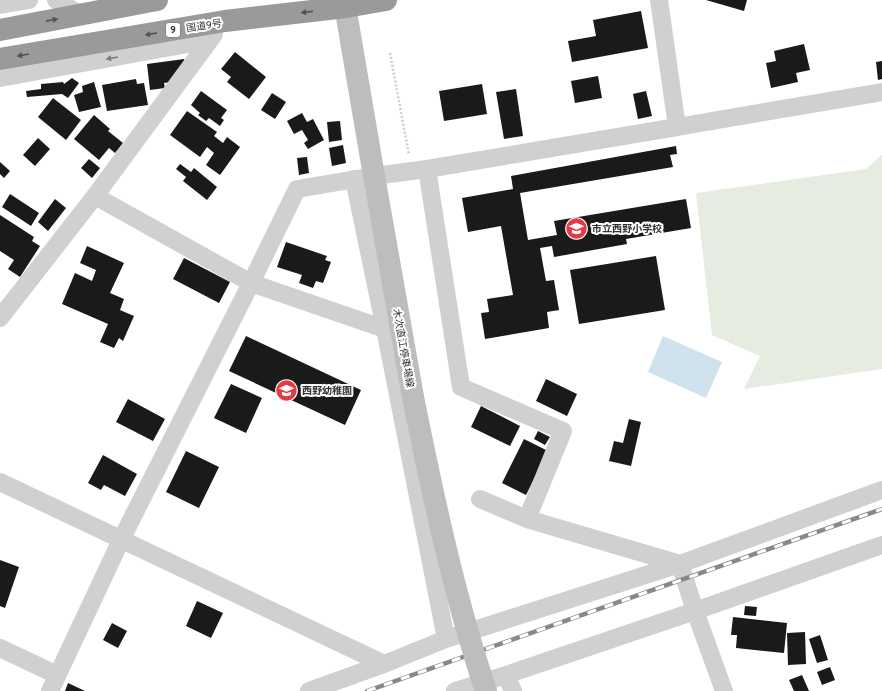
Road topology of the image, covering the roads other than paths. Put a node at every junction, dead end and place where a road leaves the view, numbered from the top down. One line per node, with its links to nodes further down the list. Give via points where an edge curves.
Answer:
1 (29, 0): 7 (street)
2 (56, 0): 8 (street)
3 (157, 0): 8 (highway)
4 (386, 0): 6 (highway, 国道9号 / 9)
5 (659, 0): 15 (street)
6 (345, 4): 9 (highway, 国道9号 / 9, one-way to 9); 17 (main road, 木次直江停車場線)
7 (0, 5)
8 (81, 15): 10 (highway, one-way to 8)
9 (225, 22): 11 (street); 12 (highway, 国道9号 / 9, one-way to 12)
10 (0, 30)
11 (210, 40): 13 (street, one-way to 13); 18 (street)
12 (0, 59)
13 (0, 78)
14 (882, 92): 15 (street)
15 (677, 127): 16 (street)
16 (418, 170): 17 (street); 25 (street, via 462,387 563,430)
17 (364, 177): 19 (street, via 296,189); 21 (street); 35 (main road, 木次直江停車場線, bridge, via 434,502 459,605)
18 (95, 196): 19 (street); 20 (street)
19 (251, 283): 21 (street); 26 (street)
20 (0, 318)
21 (385, 330): 30 (street)
22 (0, 482): 26 (street)
23 (882, 490): 28 (street)
24 (480, 499): 25 (street)
25 (527, 519): 28 (street)
26 (121, 540): 32 (street); 33 (street)
27 (882, 545): 29 (street)
28 (680, 564): 29 (street); 30 (street)
29 (695, 611): 34 (street); 37 (street)
30 (446, 639): 32 (street)
31 (0, 648): 33 (street)
32 (384, 664): 36 (street)
33 (53, 683)
34 (509, 683): 35 (street)
35 (469, 690)
36 (309, 691)
37 (724, 691)

